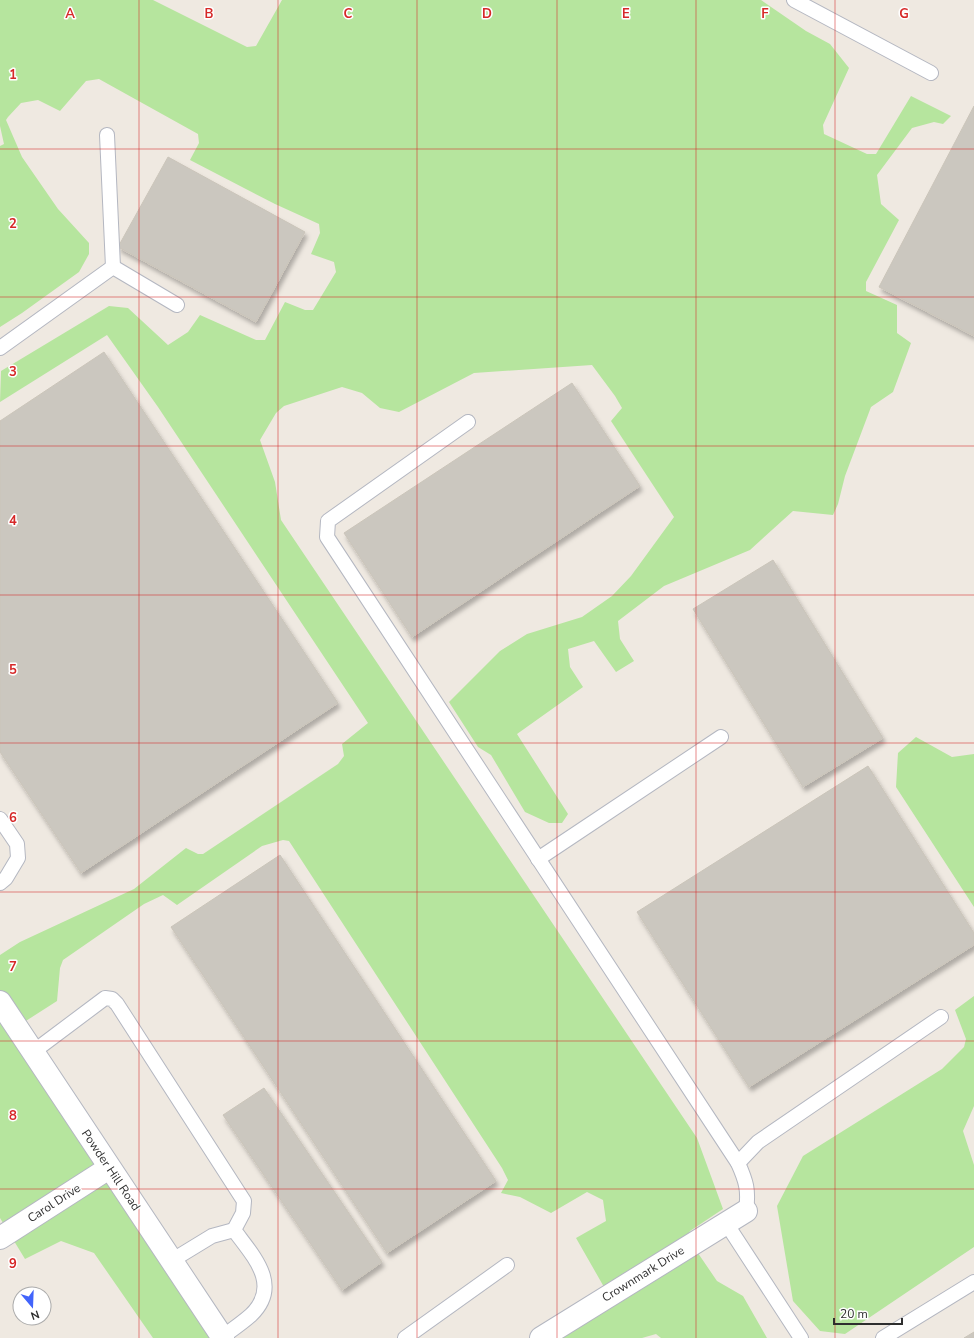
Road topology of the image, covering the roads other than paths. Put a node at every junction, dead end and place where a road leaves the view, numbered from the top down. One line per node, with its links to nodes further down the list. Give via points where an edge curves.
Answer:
1 (794, 0): 2 (lane)
2 (931, 73)
3 (107, 135): 4 (lane)
4 (113, 267): 5 (lane); 6 (lane)
5 (177, 305)
6 (0, 348)
7 (468, 422): 10 (lane, via 328,521 327,537)
8 (721, 737): 10 (lane)
9 (0, 819): 11 (lane, via 17,844 18,858)
10 (538, 859): 15 (lane)
11 (0, 883)
12 (0, 1002): 14 (street, Powder Hill Road)
13 (941, 1017): 15 (lane, via 758,1142)
14 (33, 1052): 16 (street, Powder Hill Road); 19 (lane, via 105,998 112,999 244,1201 243,1213)
15 (738, 1163): 17 (lane, via 746,1182)
16 (109, 1168): 20 (street, Carol Drive); 21 (street, Powder Hill Road)
17 (746, 1211): 18 (street, Crownmark Drive)
18 (726, 1223): 26 (street, Crownmark Drive); 27 (lane)
19 (234, 1230): 21 (lane, via 212,1236); 24 (lane, via 260,1265 265,1278 265,1292 251,1315)
20 (0, 1238)
21 (171, 1261): 24 (street, Powder Hill Road)
22 (507, 1265): 25 (lane)
23 (974, 1282): 28 (lane)
24 (222, 1338)
25 (405, 1338)
26 (541, 1338)
27 (801, 1338)
28 (883, 1338)

